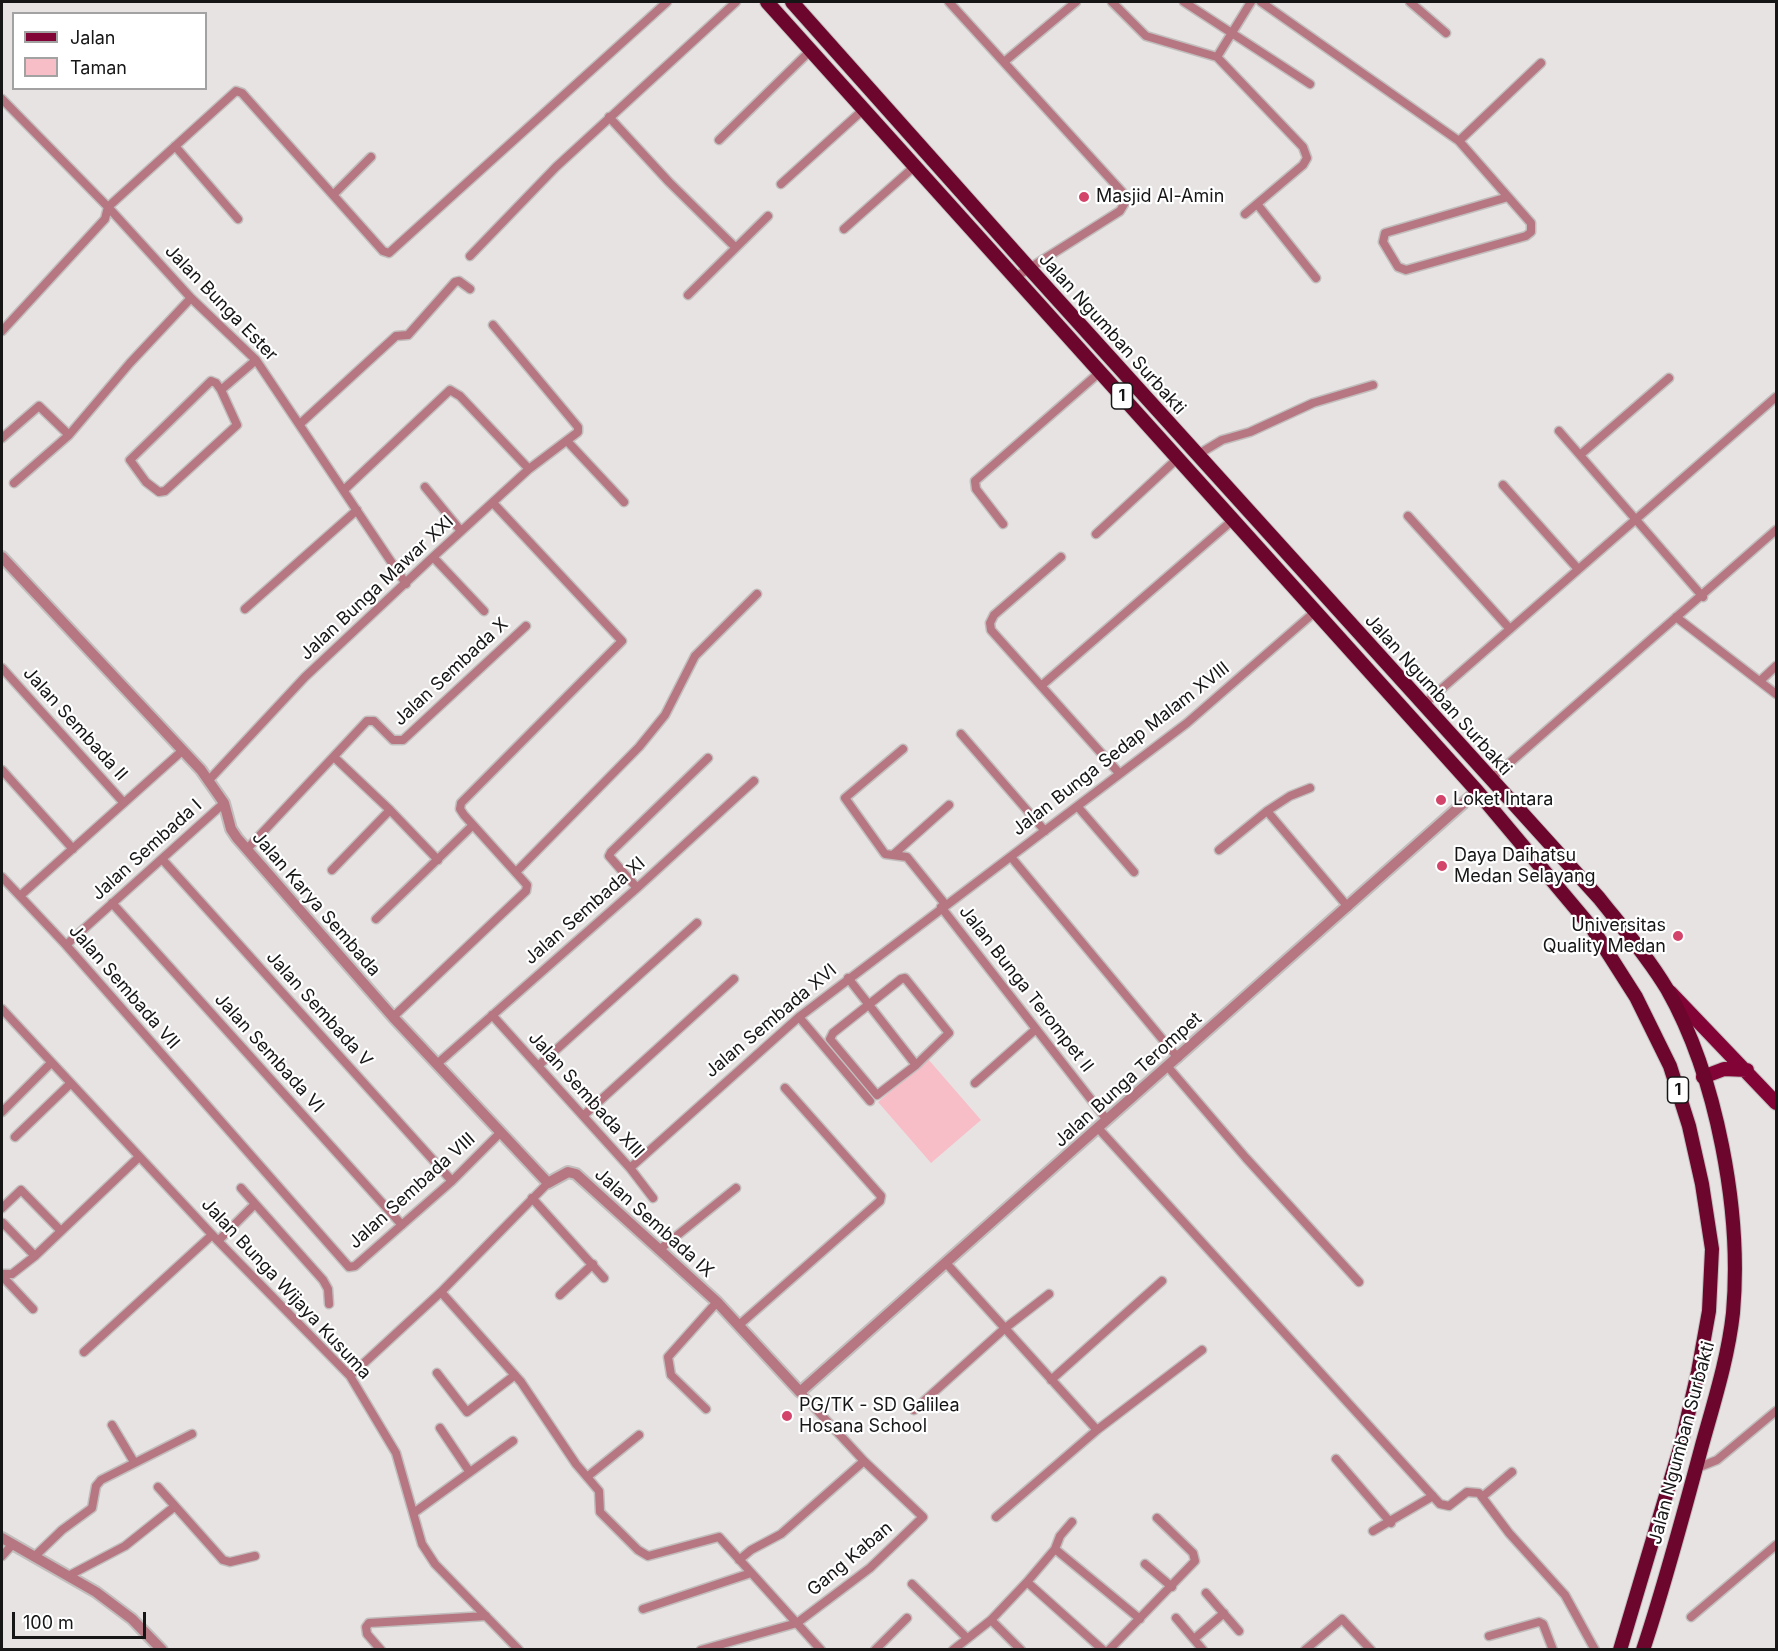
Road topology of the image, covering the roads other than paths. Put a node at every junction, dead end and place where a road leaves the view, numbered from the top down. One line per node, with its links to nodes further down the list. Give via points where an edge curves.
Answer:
1 (667, 2): 28 (street, via 390,252 383,252)
2 (736, 2): 21 (street)
3 (767, 2): 14 (highway, Jalan Ngumban Surbakti / 1)
4 (792, 2): 38 (highway, Jalan Ngumban Surbakti / 1)
5 (949, 2): 16 (street)
6 (1076, 2): 16 (street)
7 (1112, 2): 15 (street, via 1146,36)
8 (1184, 2): 12 (street)
9 (1251, 2): 12 (street)
10 (1261, 2): 23 (street)
11 (1410, 2): 13 (street)
12 (1231, 33): 15 (street); 18 (street)
13 (1446, 33)
14 (811, 50): 20 (highway, Jalan Ngumban Surbakti / 1); 22 (street)
15 (1217, 57): 30 (street, via 1306,153 1303,165)
16 (1004, 62): 38 (street, via 1126,201 1120,212)
17 (1541, 63): 23 (street)
18 (1310, 84)
19 (2, 99): 31 (street, Jalan Bunga Ester)
20 (864, 109): 26 (highway, Jalan Ngumban Surbakti / 1); 27 (street)
21 (609, 117): 36 (street); 37 (street)
22 (719, 140)
23 (1459, 141): 29 (street)
24 (175, 146): 28 (street, via 238,91); 31 (street); 34 (street)
25 (370, 157): 28 (street)
26 (915, 166): 35 (street); 39 (highway, Jalan Ngumban Surbakti / 1)
27 (781, 184)
28 (334, 194)
29 (1508, 196): 29 (street, via 1385,233 1383,242 1398,267 1406,270 1526,237 1531,232 1531,223)
30 (1257, 204): 32 (street); 40 (street)
31 (108, 207): 43 (street, Jalan Bunga Ester); 45 (street, via 105,219)
32 (1245, 214)
33 (768, 216): 36 (street)
34 (238, 219)
35 (844, 229)
36 (735, 247): 42 (street)
37 (470, 256)
38 (1029, 268): 39 (street); 57 (highway, Jalan Ngumban Surbakti / 1)
39 (1014, 278): 47 (highway, Jalan Ngumban Surbakti / 1)
40 (1316, 278)
41 (470, 289): 52 (street, via 456,281 408,335 396,336)
42 (688, 295)
43 (192, 298): 46 (street, Jalan Bunga Ester); 54 (street)
44 (493, 325): 56 (street, Jalan Bunga Mawar XXI, via 578,427 578,432)
45 (2, 332)
46 (256, 360): 50 (street); 52 (street, Jalan Bunga Ester)
47 (1100, 372): 59 (highway, Jalan Ngumban Surbakti / 1); 71 (street, via 975,481 976,489)
48 (1669, 378): 58 (street)
49 (1373, 385): 57 (street, via 1312,403)
50 (221, 390): 50 (street, via 237,425 165,491 159,492 130,460 211,381)
51 (1776, 397): 70 (street)
52 (301, 423): 64 (street, Jalan Bunga Ester)
53 (1559, 430): 58 (street)
54 (69, 435): 55 (street, via 39,406); 61 (street)
55 (2, 438)
56 (567, 441): 60 (street, Jalan Bunga Mawar XXI); 65 (street)
57 (1197, 454): 93 (highway, Jalan Ngumban Surbakti / 1)
58 (1580, 455): 70 (street)
59 (1178, 458): 69 (highway, Jalan Ngumban Surbakti / 1); 74 (street)
60 (529, 469): 64 (street, via 450,390); 66 (street, Jalan Bunga Mawar XXI)
61 (14, 483)
62 (1503, 485): 78 (street)
63 (425, 488): 73 (street)
64 (345, 489): 67 (street, Jalan Bunga Ester)
65 (624, 502)
66 (494, 504): 73 (street, Jalan Bunga Mawar XXI); 112 (street, via 622,641 462,803 461,810)
67 (357, 510): 79 (street, Jalan Bunga Ester); 82 (street)
68 (1408, 516): 87 (street)
69 (1234, 519): 83 (highway, Jalan Ngumban Surbakti / 1); 91 (street)
70 (1636, 519): 78 (street); 81 (street)
71 (1003, 524)
72 (1776, 530): 81 (street)
73 (461, 531): 75 (street, Jalan Bunga Mawar XXI)
74 (1096, 534)
75 (433, 556): 79 (street, Jalan Bunga Mawar XXI); 84 (street)
76 (2, 557): 96 (street, Jalan Karya Sembada)
77 (1061, 557): 91 (street, via 994,615 990,623 996,637)
78 (1578, 569): 87 (street)
79 (406, 584): 101 (street, Jalan Bunga Mawar XXI, via 305,677)
80 (758, 594): 122 (street, via 695,656 665,715 639,747)
81 (1703, 597): 85 (street)
82 (245, 609)
83 (1317, 610): 100 (street, Jalan Bunga Sedap Malam XVIII, via 1187,723); 105 (highway, Jalan Ngumban Surbakti / 1)
84 (484, 611)
85 (1676, 617): 90 (street); 102 (street)
86 (526, 626): 97 (street, Jalan Sembada X, via 403,740 393,740 371,720 355,731)
87 (1510, 629): 93 (street)
88 (1776, 666): 90 (street)
89 (2, 668): 106 (street, Jalan Sembada II)
90 (1760, 681): 92 (street)
91 (1041, 686): 100 (street)
92 (1776, 694)
93 (1423, 705): 102 (highway, Jalan Ngumban Surbakti / 1)
94 (961, 734): 113 (street)
95 (903, 749): 117 (street, Jalan Bunga Terompet II, via 845,798 883,853)
96 (183, 751): 101 (street, Jalan Karya Sembada); 106 (street)
97 (334, 756): 110 (street); 115 (street, Jalan Sembada X)
98 (708, 758): 125 (street, via 610,852 609,856)
99 (2, 770): 114 (street)
100 (1119, 773): 109 (street, Jalan Bunga Sedap Malam XVIII)
101 (209, 780): 107 (street, Jalan Karya Sembada)
102 (1490, 780): 135 (highway, Jalan Ngumban Surbakti / 1, via 1599,898)
103 (754, 781): 125 (street, Jalan Sembada XI)
104 (1310, 788): 111 (street)
105 (1477, 791): 129 (street, Jalan Bunga Terompet); 207 (highway, Jalan Ngumban Surbakti / 1, via 1592,928 1618,967 1670,1066 1689,1126 1712,1249 1708,1311)
106 (124, 803): 114 (street)
107 (224, 803): 115 (street, Jalan Karya Sembada, via 231,829); 119 (street, Jalan Sembada I)
108 (949, 805): 117 (street)
109 (1078, 807): 113 (street, Jalan Bunga Sedap Malam XVIII); 123 (street)
110 (390, 810): 120 (street); 121 (street)
111 (1266, 811): 116 (street); 129 (street)
112 (473, 825): 120 (street); 122 (street)
113 (1045, 831): 118 (street, Jalan Bunga Sedap Malam XVIII)
114 (73, 849): 126 (street)
115 (247, 849): 139 (street, Jalan Karya Sembada)
116 (1219, 850)
117 (894, 854): 128 (street, Jalan Bunga Terompet II, via 907,857)
118 (1011, 857): 128 (street, Jalan Bunga Sedap Malam XVIII); 142 (street)
119 (162, 859): 127 (street, Jalan Sembada I); 162 (street, Jalan Sembada V)
120 (438, 860): 130 (street)
121 (332, 870)
122 (517, 872): 139 (street, via 527,885 522,897)
123 (1134, 872)
124 (2, 877): 126 (street, Jalan Sembada VII)
125 (637, 888): 138 (street, Jalan Sembada XI)
126 (21, 895): 132 (street, Jalan Sembada VII)
127 (112, 903): 132 (street, Jalan Sembada I); 171 (street, Jalan Sembada VI)
128 (943, 906): 133 (street, Jalan Sembada XVI); 141 (street, Jalan Bunga Terompet II)
129 (1348, 907): 142 (street, Jalan Bunga Terompet)
130 (376, 919)
131 (697, 923): 146 (street)
132 (66, 945): 177 (street, Jalan Sembada VII)
133 (848, 978): 136 (street); 140 (street, Jalan Sembada XVI)
134 (734, 979): 156 (street)
135 (1666, 987): 148 (main road); 149 (highway, Jalan Ngumban Surbakti / 1)
136 (870, 1006): 145 (street); 145 (street, via 905,978 949,1031); 145 (street, via 830,1039 877,1095)
137 (2, 1008): 143 (street, Jalan Bunga Wijaya Kusuma)
138 (492, 1015): 144 (street, Jalan Sembada XI); 146 (street, Jalan Sembada XIII)
139 (393, 1017): 144 (street, Jalan Karya Sembada)
140 (799, 1017): 153 (street); 161 (street, Jalan Sembada XVI)
141 (1036, 1029): 151 (street); 157 (street, Jalan Bunga Terompet II)
142 (1178, 1058): 147 (street, Jalan Bunga Terompet)
143 (51, 1063): 150 (street, Jalan Bunga Wijaya Kusuma); 155 (street)
144 (437, 1064): 158 (street, Jalan Karya Sembada)
145 (916, 1065)
146 (538, 1066): 156 (street, Jalan Sembada XIII)
147 (1168, 1067): 157 (street, Jalan Bunga Terompet); 182 (street)
148 (1747, 1070): 149 (main road, via 1724,1069); 154 (main road)
149 (1703, 1077): 208 (highway, Jalan Ngumban Surbakti / 1, via 1732,1204 1736,1258 1733,1315 1716,1399)
150 (71, 1083): 159 (street); 160 (street, Jalan Bunga Wijaya Kusuma)
151 (975, 1083)
152 (785, 1088): 189 (street, via 881,1196 880,1201)
153 (870, 1101)
154 (1776, 1103)
155 (2, 1112)
156 (583, 1116): 161 (street, Jalan Sembada XIII)
157 (1103, 1124): 176 (street, Jalan Bunga Terompet); 217 (street, Jalan Bunga Terompet II)
158 (501, 1132): 162 (street, Jalan Sembada VIII); 163 (street, Jalan Karya Sembada)
159 (15, 1137)
160 (139, 1157): 172 (street); 173 (street, Jalan Bunga Wijaya Kusuma)
161 (630, 1168): 167 (street, Jalan Sembada XIII)
162 (452, 1181): 171 (street, Jalan Sembada VIII)
163 (548, 1183): 166 (street, Jalan Sembada IX); 174 (street, Jalan Sembada IX, via 568,1172 576,1174)
164 (241, 1188): 168 (street)
165 (736, 1188): 174 (street)
166 (532, 1198): 178 (street); 183 (street, Jalan Sembada IX)
167 (653, 1198)
168 (254, 1205): 173 (street); 187 (street, via 323,1280)
169 (2, 1208): 172 (street, via 21,1190)
170 (3, 1222): 175 (street)
171 (402, 1225): 177 (street, Jalan Sembada VIII, via 355,1266)
172 (61, 1231): 175 (street)
173 (215, 1238): 192 (street); 195 (street, Jalan Bunga Wijaya Kusuma)
174 (659, 1250): 186 (street, Jalan Sembada IX)
175 (35, 1256): 179 (street, via 12,1274)
176 (946, 1263): 190 (street); 197 (street, Jalan Bunga Terompet)
177 (344, 1264)
178 (593, 1264): 180 (street); 185 (street)
179 (2, 1275): 188 (street)
180 (604, 1278)
181 (1162, 1281): 196 (street)
182 (1359, 1282)
183 (441, 1292): 194 (street); 195 (street, Jalan Sembada IX)
184 (1049, 1294): 190 (street)
185 (560, 1295)
186 (717, 1302): 189 (street, Jalan Sembada IX); 198 (street, via 668,1358 671,1375)
187 (329, 1304)
188 (33, 1309)
189 (739, 1325): 197 (street, Jalan Sembada IX)
190 (1004, 1329): 196 (street); 199 (street)
191 (1202, 1350): 203 (street)
192 (84, 1352)
193 (437, 1374): 194 (street, via 467,1412)
194 (515, 1375): 215 (street)
195 (350, 1376): 220 (street, Jalan Bunga Wijaya Kusuma, via 396,1452)
196 (1051, 1380): 203 (street)
197 (800, 1392): 210 (street, Jalan Sembada IX)
198 (706, 1409)
199 (914, 1410)
200 (1776, 1411): 212 (street, via 1717,1460)
201 (112, 1425): 211 (street)
202 (440, 1428): 213 (street)
203 (1097, 1430): 222 (street)
204 (192, 1434): 211 (street)
205 (639, 1435): 215 (street)
206 (513, 1441): 213 (street)
207 (1681, 1446): 208 (highway); 270 (highway, Jalan Ngumban Surbakti / 1)
208 (1700, 1451): 212 (highway, Jalan Ngumban Surbakti / 1)
209 (1336, 1459): 225 (street)
210 (864, 1461): 221 (street, Jalan Sembada IX); 234 (street, via 783,1532)
211 (134, 1462): 233 (street, via 98,1483 92,1508)
212 (1697, 1468): 271 (highway, Jalan Ngumban Surbakti / 1)
213 (469, 1471): 220 (street)
214 (1512, 1472): 218 (street)
215 (587, 1477): 234 (street, via 599,1493 600,1512 643,1554 648,1556 717,1537)
216 (158, 1487): 219 (street)
217 (1433, 1496): 218 (street, via 1440,1504 1449,1506 1470,1491); 225 (street)
218 (1482, 1497): 269 (street, via 1565,1595)
219 (174, 1507): 232 (street, via 223,1560); 237 (street, via 125,1546)
220 (415, 1512): 244 (street, Jalan Bunga Wijaya Kusuma, via 422,1544 435,1564)
221 (923, 1517): 250 (street, Gang Kaban, via 870,1568)
222 (996, 1517)
223 (1157, 1518): 240 (street, via 1193,1553 1195,1561)
224 (1072, 1522): 230 (street)
225 (1391, 1523): 226 (street)
226 (1373, 1531)
227 (2, 1538): 228 (street)
228 (12, 1545): 231 (street); 233 (street)
229 (1776, 1545): 245 (street)
230 (1055, 1549): 238 (street); 248 (street)
231 (2, 1556)
232 (255, 1556)
233 (34, 1557): 237 (street)
234 (740, 1560): 236 (street)
235 (1145, 1563): 240 (street)
236 (751, 1573): 242 (street); 250 (street)
237 (68, 1576): 255 (street, via 118,1608)
238 (1027, 1582): 249 (street); 263 (street)
239 (912, 1584): 253 (street)
240 (1172, 1587): 248 (street)
241 (1206, 1593): 243 (street)
242 (643, 1609)
243 (1224, 1613): 251 (street); 254 (street)
244 (486, 1616): 256 (street, via 369,1623 367,1634); 257 (street, Jalan Bunga Wijaya Kusuma)
245 (1691, 1617)
246 (907, 1618): 260 (street)
247 (1176, 1618): 254 (street)
248 (1140, 1619): 264 (street)
249 (991, 1620): 253 (street); 262 (street)
250 (797, 1623): 258 (street); 259 (street)
251 (1239, 1631)
252 (1489, 1635): 268 (street, via 1539,1623)
253 (967, 1638): 261 (street)
254 (1194, 1639): 265 (street)
255 (162, 1650)
256 (381, 1650)
257 (519, 1650)
258 (701, 1650)
259 (821, 1650)
260 (875, 1650)
261 (953, 1650)
262 (1021, 1650)
263 (1102, 1650)
264 (1109, 1650)
265 (1203, 1650)
266 (1305, 1650): 267 (street, via 1342,1619)
267 (1371, 1650)
268 (1553, 1650)
269 (1595, 1650)
270 (1620, 1650)
271 (1643, 1650)

